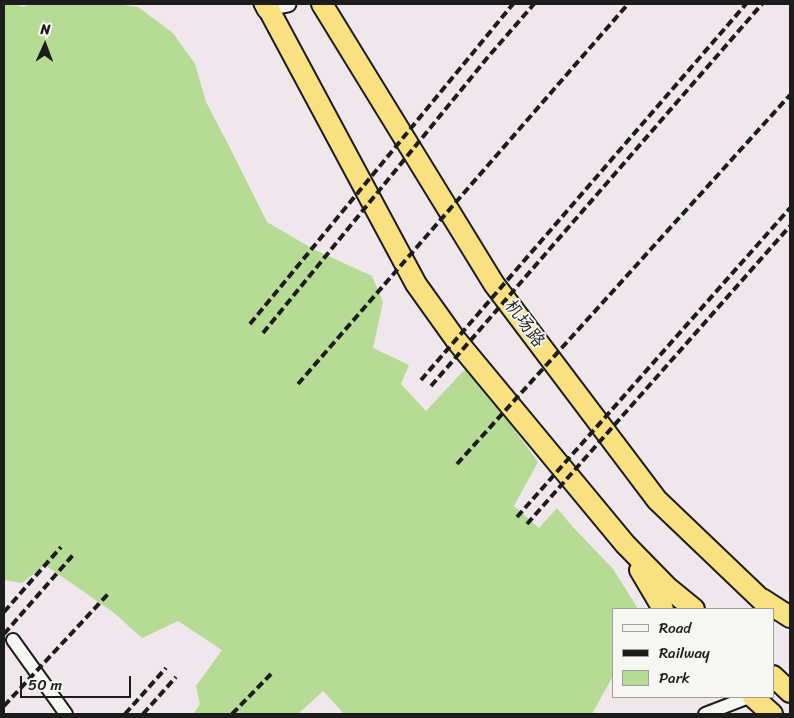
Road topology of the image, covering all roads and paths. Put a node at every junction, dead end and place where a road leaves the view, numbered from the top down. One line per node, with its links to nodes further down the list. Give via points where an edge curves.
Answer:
1 (322, 4): 4 (highway, 机场路, via 494,284 656,500)
2 (271, 5): 3 (highway, via 416,284 456,340)
3 (625, 544): 5 (highway); 6 (highway)
4 (754, 593): 7 (highway, 机场路); 9 (highway)
5 (662, 608)
6 (693, 608)
7 (770, 608)
8 (774, 612): 10 (highway, 机场路)
9 (790, 616)
10 (790, 628)
11 (13, 640): 16 (street)
12 (774, 677): 13 (highway)
13 (790, 692)
14 (748, 698): 17 (street)
15 (752, 698): 18 (highway)
16 (66, 714)
17 (705, 714)
18 (772, 714)

